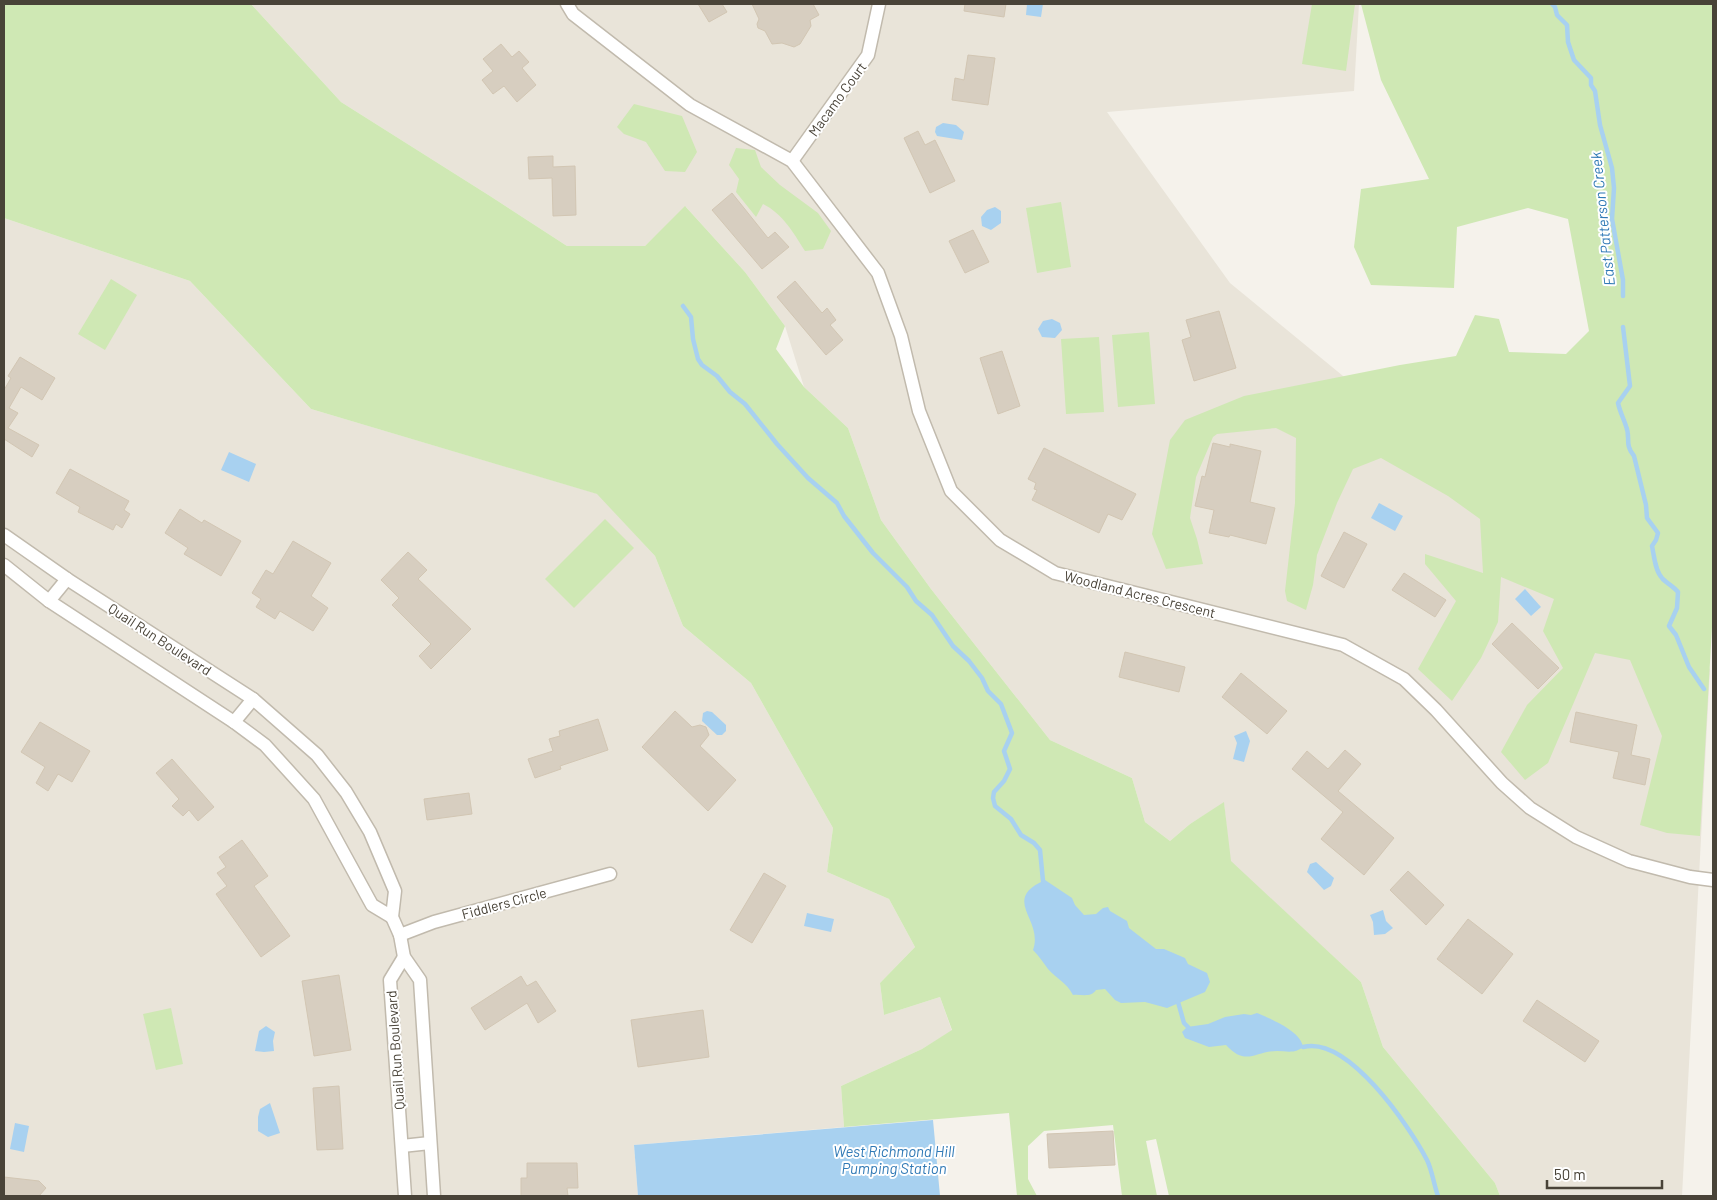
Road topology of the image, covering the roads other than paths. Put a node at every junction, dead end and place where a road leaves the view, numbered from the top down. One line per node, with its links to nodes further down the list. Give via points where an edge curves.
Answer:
1 (567, 4): 3 (street, Woodland Acres Crescent, via 573,14 690,105)
2 (880, 4): 3 (street, Macamo Court, via 868,56)
3 (792, 161): 11 (street, Woodland Acres Crescent, via 878,273 901,336 919,411 950,491 1000,540 1055,573 1343,645 1404,679 1502,783 1530,808 1576,837 1629,861)
4 (4, 535): 6 (street, Quail Run Boulevard)
5 (4, 565): 7 (street, Quail Run Boulevard)
6 (67, 579): 7 (street); 8 (street, Quail Run Boulevard)
7 (49, 601): 9 (street, Quail Run Boulevard)
8 (253, 699): 9 (street); 12 (street, Quail Run Boulevard, via 317,754 346,792 370,832 395,891)
9 (234, 722): 12 (street, Quail Run Boulevard, via 265,745 314,799 372,905)
10 (610, 874): 13 (street, Fiddlers Circle, via 434,922)
11 (1713, 880)
12 (392, 916): 13 (street, Quail Run Boulevard)
13 (400, 935): 14 (street, Quail Run Boulevard)
14 (404, 957): 15 (street, Quail Run Boulevard, via 420,980); 16 (street, Quail Run Boulevard, via 390,980)
15 (430, 1143): 16 (street); 18 (street, Quail Run Boulevard)
16 (402, 1146): 17 (street, Quail Run Boulevard)
17 (405, 1196)
18 (434, 1196)

